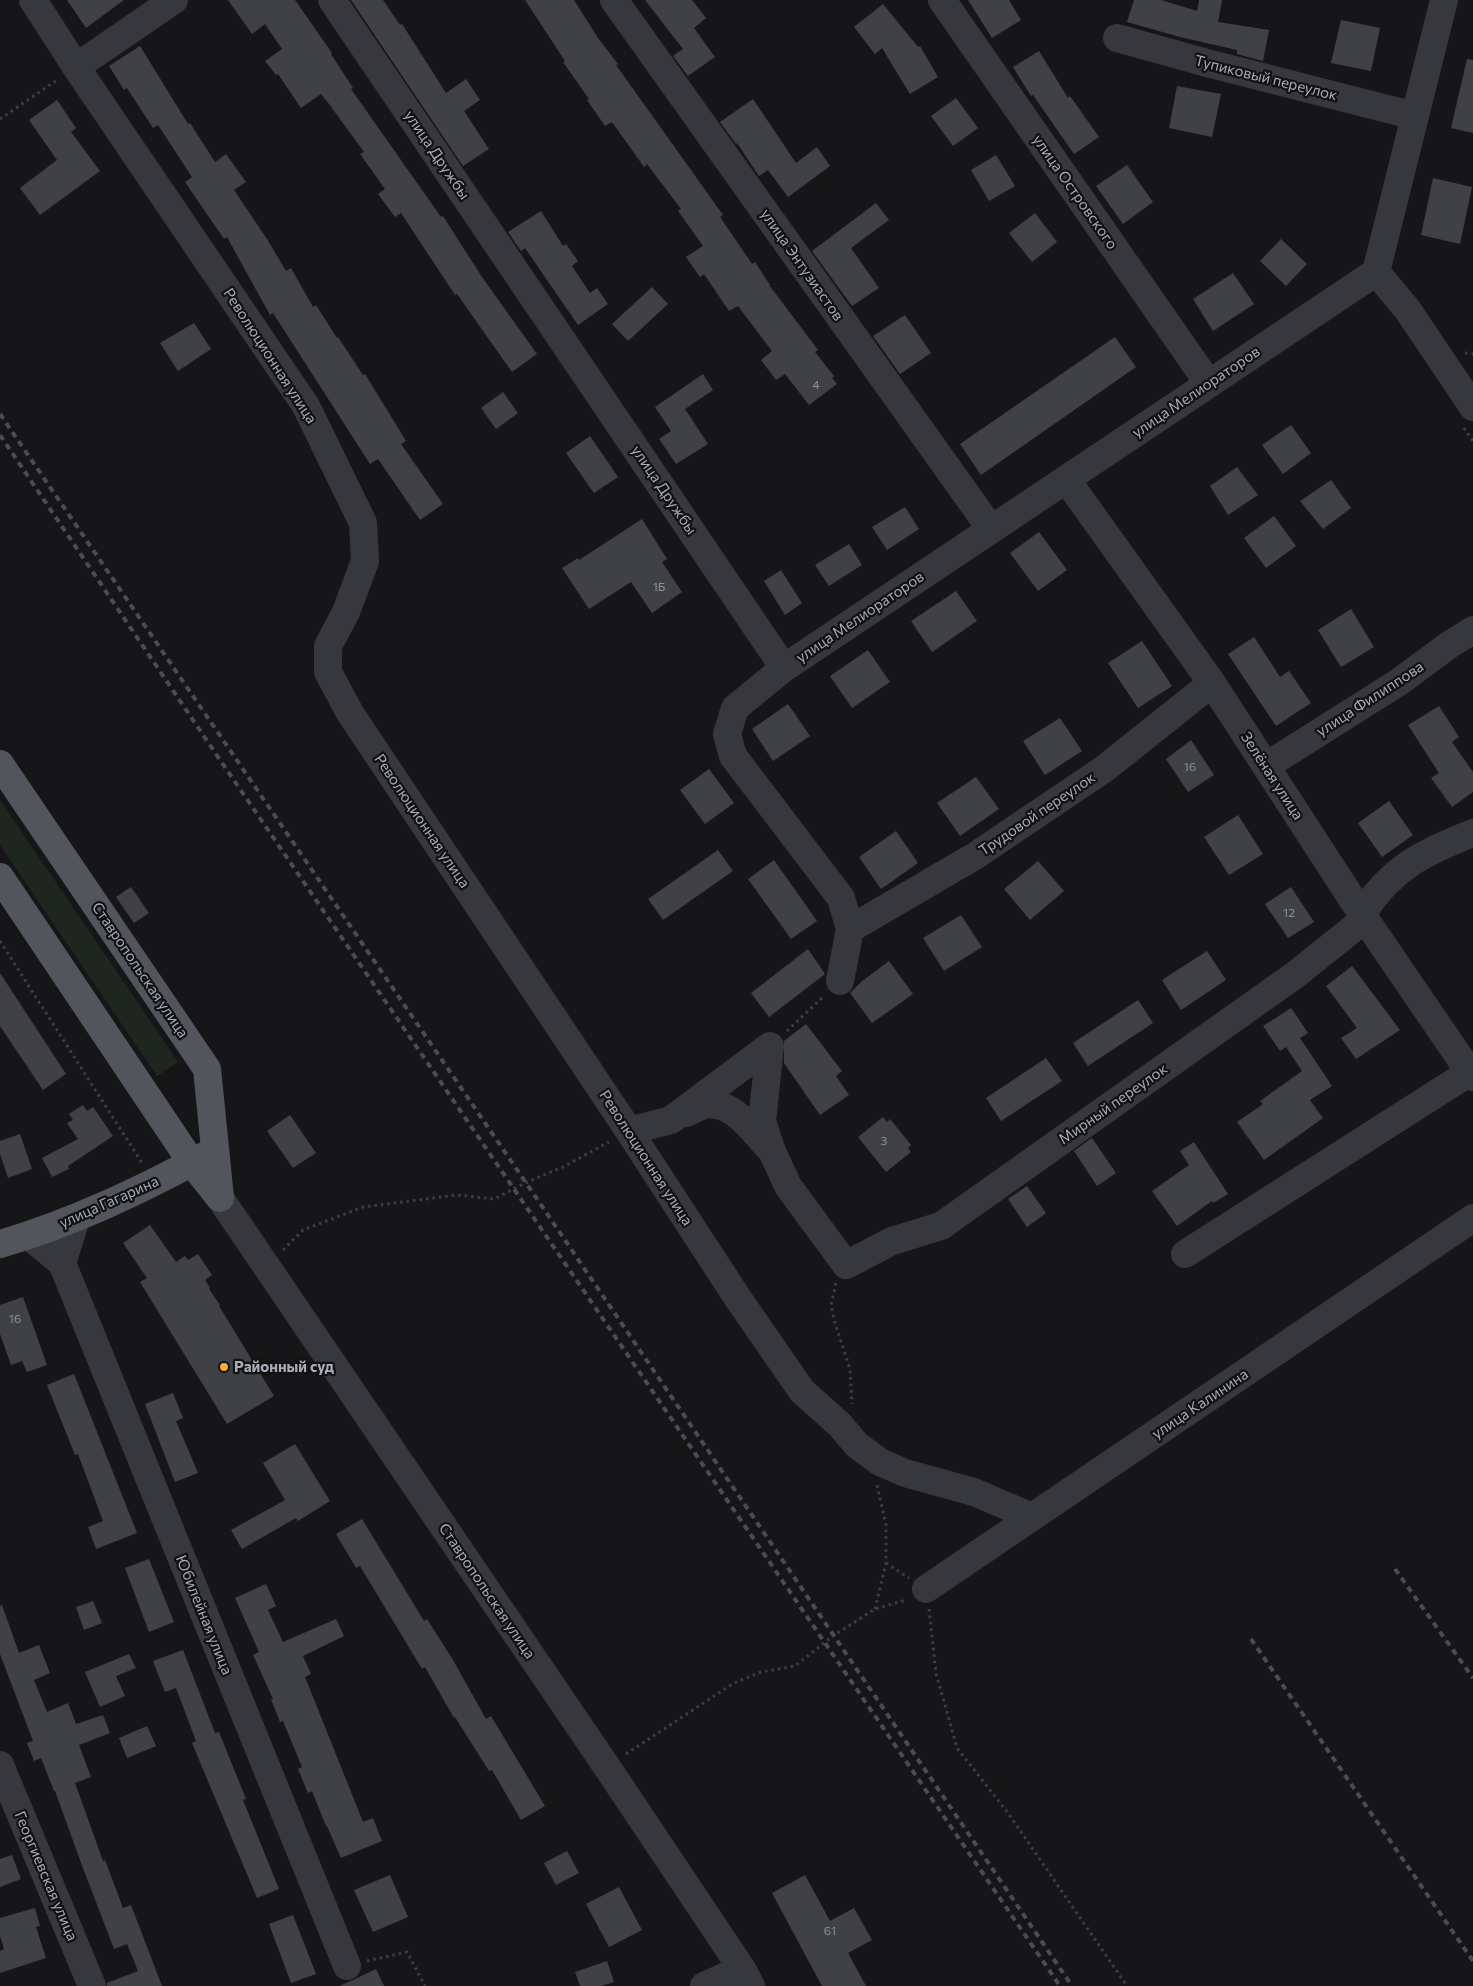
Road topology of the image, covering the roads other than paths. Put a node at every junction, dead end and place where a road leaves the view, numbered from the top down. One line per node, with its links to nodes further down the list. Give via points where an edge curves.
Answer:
1 (33, 0): 8 (street, Революционная улица)
2 (174, 0): 8 (street)
3 (332, 0): 16 (street, улица Дружбы)
4 (614, 0): 14 (street, улица Энтузиастов)
5 (942, 0): 11 (street, улица Островского)
6 (1444, 0): 9 (street)
7 (1117, 38): 9 (street, Тупиковый переулок)
8 (76, 67): 27 (street, Революционная улица, via 306,406 363,523 365,561 346,612 328,646 328,672 338,692)
9 (1415, 116): 10 (street)
10 (1376, 272): 11 (street, улица Мелиораторов); 12 (street, via 1408,309)
11 (1209, 384): 13 (street, улица Мелиораторов)
12 (1467, 416)
13 (1066, 479): 14 (street, улица Мелиораторов); 17 (street, Зелёная улица)
14 (991, 529): 16 (street, улица Мелиораторов)
15 (1473, 630): 19 (street, улица Филиппова, via 1399,682)
16 (784, 668): 23 (street, via 735,708 727,734 733,756 841,898)
17 (1212, 683): 19 (street, Зелёная улица); 23 (street, Трудовой переулок, via 1104,769 976,856)
18 (0, 764): 29 (main road, Ставропольская улица, via 207,1069)
19 (1266, 766): 22 (street, Зелёная улица)
20 (1473, 833): 22 (street, Мирный переулок, via 1410,862 1373,897)
21 (0, 877): 29 (main road, Ставропольская улица)
22 (1364, 916): 25 (street, Зелёная улица); 28 (street, Мирный переулок, via 1295,975 941,1226 892,1240 846,1265 788,1186)
23 (850, 929): 24 (street)
24 (840, 981)
25 (1472, 1075): 35 (street)
26 (671, 1120): 27 (street); 28 (street, via 704,1105 725,1106); 28 (street, via 770,1046 762,1121)
27 (629, 1132): 37 (street, Революционная улица, via 802,1391 840,1425 856,1445 905,1474 974,1492)
28 (771, 1149)
29 (203, 1157): 30 (main road, Ставропольская улица); 32 (main road, улица Гагарина)
30 (220, 1198): 41 (street, Ставропольская улица, via 608,1767)
31 (1473, 1218): 37 (street, улица Калинина)
32 (76, 1219): 33 (main road, улица Гагарина); 36 (street)
33 (29, 1236): 34 (main road, улица Гагарина); 36 (street, Юбилейная улица)
34 (0, 1244)
35 (1184, 1254)
36 (62, 1263): 40 (street, Юбилейная улица)
37 (1032, 1517): 38 (street, улица Калинина)
38 (926, 1589)
39 (0, 1765): 42 (street, Георгиевская улица)
40 (347, 1966)
41 (747, 1977): 43 (street)
42 (92, 1986)
43 (704, 1986)

